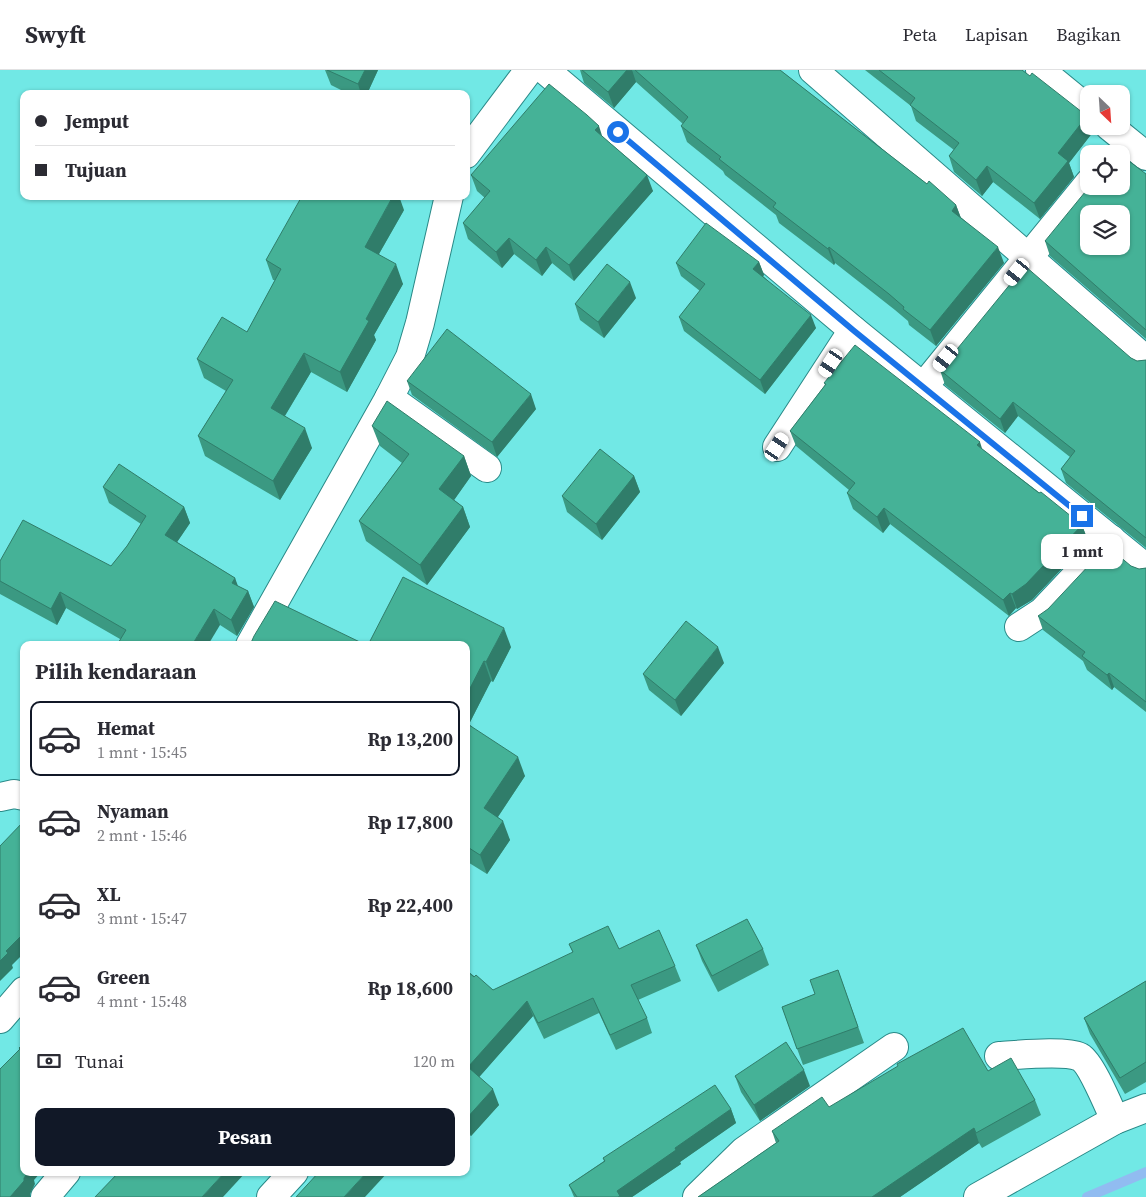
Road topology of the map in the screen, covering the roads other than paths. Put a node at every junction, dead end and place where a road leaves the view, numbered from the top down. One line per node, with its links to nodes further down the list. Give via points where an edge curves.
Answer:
1 (529, 70): 7 (street)
2 (545, 70): 12 (street)
3 (813, 70): 11 (street)
4 (1040, 70): 5 (street)
5 (1080, 103)
6 (1116, 140): 8 (street)
7 (470, 149)
8 (1146, 156)
9 (1080, 194): 11 (street)
10 (447, 200): 15 (street, via 420,323 410,357)
11 (1028, 257): 13 (street); 14 (street)
12 (853, 330): 14 (street); 16 (street)
13 (1146, 360)
14 (923, 387): 18 (street)
15 (389, 398): 17 (street); 21 (street)
16 (777, 447)
17 (487, 468)
18 (1111, 539): 19 (street); 20 (street, via 1042,612)
19 (1146, 568)
20 (1019, 627)
21 (252, 641)
22 (20, 795): 23 (street)
23 (0, 797)
24 (20, 996): 25 (street)
25 (0, 1019)
26 (894, 1047): 34 (street, via 744,1151)
27 (999, 1056): 29 (street, via 1068,1054 1081,1058 1091,1070)
28 (1146, 1108): 29 (street)
29 (1116, 1120): 35 (street)
30 (63, 1176): 32 (street)
31 (290, 1176): 33 (street)
32 (45, 1197)
33 (271, 1197)
34 (697, 1197)
35 (978, 1197)

